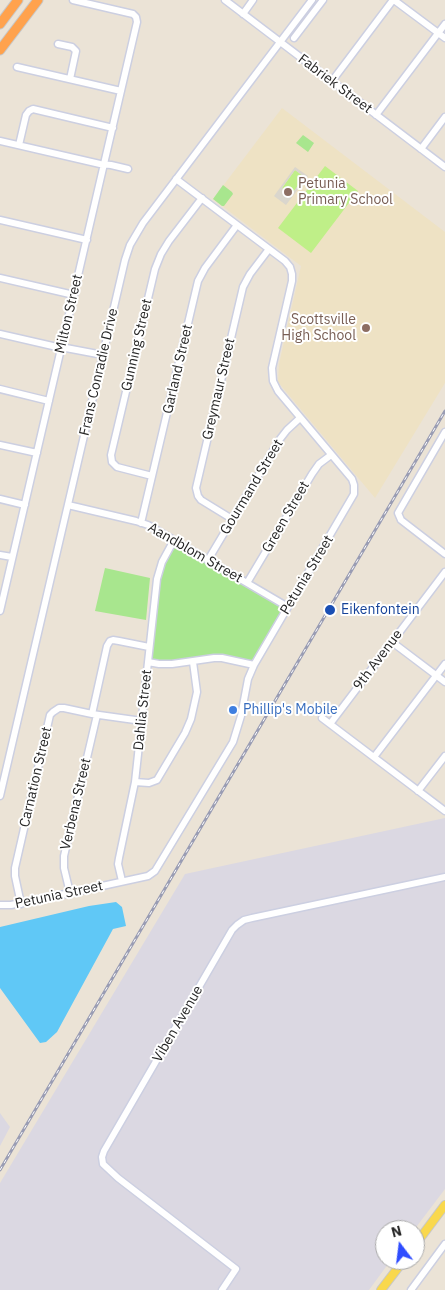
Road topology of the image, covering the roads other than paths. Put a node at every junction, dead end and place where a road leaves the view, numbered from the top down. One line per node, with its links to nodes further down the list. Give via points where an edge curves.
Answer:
1 (18, 0): 10 (highway)
2 (38, 0): 17 (highway)
3 (73, 0): 21 (street, Milton Street, via 136,17)
4 (225, 0): 9 (street, Fabriek Street)
5 (253, 0): 9 (street)
6 (312, 0): 15 (street, Frans Conradie Drive)
7 (323, 0): 13 (street)
8 (394, 0): 12 (street); 20 (street)
9 (243, 14): 15 (street, Fabriek Street)
10 (0, 24)
11 (445, 24): 12 (street)
12 (438, 33): 14 (street); 22 (street)
13 (294, 38)
14 (445, 38)
15 (280, 42): 20 (street, Fabriek Street); 31 (street, Frans Conradie Drive)
16 (58, 44): 19 (street, via 76,51)
17 (0, 50)
18 (18, 67): 19 (street)
19 (70, 79): 21 (street)
20 (332, 81): 22 (street, Fabriek Street)
21 (121, 91): 24 (street, Milton Street)
22 (376, 115): 27 (street, Fabriek Street)
23 (445, 117): 27 (street)
24 (112, 128): 26 (street, via 33,110 26,115); 28 (street, Milton Street)
25 (0, 141): 26 (street)
26 (19, 145): 28 (street)
27 (421, 149): 29 (street, Fabriek Street)
28 (104, 164): 30 (street); 35 (street, Milton Street)
29 (445, 167)
30 (128, 169)
31 (176, 179): 32 (street, Petunia Street); 41 (street, Frans Conradie Drive, via 130,245)
32 (202, 198): 34 (street, Petunia Street); 49 (street, Gunning Street, via 169,241 155,269 111,456 117,467)
33 (0, 220): 35 (street)
34 (237, 225): 36 (street, Petunia Street); 49 (street, Garland Street, via 198,282)
35 (86, 240): 38 (street, Milton Street)
36 (269, 249): 44 (street, Petunia Street, via 292,271 272,376 278,391); 53 (street, Greymaur Street, via 243,287 196,488 201,500)
37 (0, 278): 38 (street)
38 (74, 295): 40 (street, Milton Street)
39 (0, 334): 40 (street)
40 (61, 348): 41 (street); 43 (street, Milton Street)
41 (103, 356): 52 (street, Frans Conradie Drive)
42 (0, 389): 43 (street)
43 (49, 401): 47 (street, Milton Street)
44 (300, 418): 48 (street, Petunia Street); 53 (street, Gourmand Street, via 280,438)
45 (445, 432): 57 (street, via 398,516)
46 (0, 444): 47 (street)
47 (37, 453): 51 (street, Milton Street)
48 (331, 455): 61 (street, Green Street, via 312,474); 62 (street, Petunia Street, via 352,479 354,494)
49 (152, 476): 54 (street, Garland Street)
50 (0, 499): 51 (street)
51 (25, 505): 58 (street, Milton Street)
52 (68, 505): 54 (street, Aandblom Street); 78 (street, Frans Conradie Drive)
53 (232, 519): 59 (street, Gourmand Street)
54 (141, 523): 55 (street, Aandblom Street)
55 (174, 540): 59 (street, Aandblom Street); 65 (street, Dahlia Street, via 159,570)
56 (0, 554): 58 (street)
57 (445, 554)
58 (12, 557): 63 (street, Milton Street)
59 (208, 560): 61 (street, Aandblom Street)
60 (445, 572): 64 (street, 9th Avenue)
61 (247, 583): 62 (street, Aandblom Street)
62 (288, 607): 69 (street, Petunia Street)
63 (0, 610)
64 (392, 642): 70 (street); 75 (street, 9th Avenue)
65 (150, 648): 66 (street, Dahlia Street); 72 (street, Verbena Street, via 110,642)
66 (148, 662): 67 (street); 74 (street, Dahlia Street)
67 (193, 662): 69 (street, via 222,658); 79 (street, via 197,692 186,734 157,780)
68 (445, 664): 70 (street)
69 (254, 665): 84 (street, Petunia Street, via 233,742 160,863 148,876)
70 (436, 675): 71 (street); 77 (street)
71 (445, 682)
72 (94, 714): 74 (street, Carnation Street); 85 (street, Verbena Street, via 64,856); 86 (street, Carnation Street, via 59,708 50,716 15,868)
73 (322, 718): 75 (street)
74 (142, 721): 79 (street, Dahlia Street)
75 (330, 724): 77 (street)
76 (445, 756): 80 (street)
77 (374, 757): 80 (street)
78 (2, 775): 81 (street, Frans Conradie Drive)
79 (135, 782): 84 (street, Dahlia Street, via 118,858)
80 (418, 791): 82 (street)
81 (0, 796)
82 (445, 811)
83 (445, 877): 92 (street, Viben Avenue, via 244,920 232,930 104,1151 103,1164 118,1178 236,1269)
84 (122, 881): 85 (street, Petunia Street)
85 (70, 893): 86 (street, Petunia Street)
86 (21, 904): 87 (street, Petunia Street)
87 (0, 905)
88 (445, 1205): 89 (main road)
89 (425, 1232)
90 (445, 1244): 94 (street)
91 (396, 1270): 93 (main road)
92 (222, 1290)
93 (381, 1290)
94 (411, 1290)

